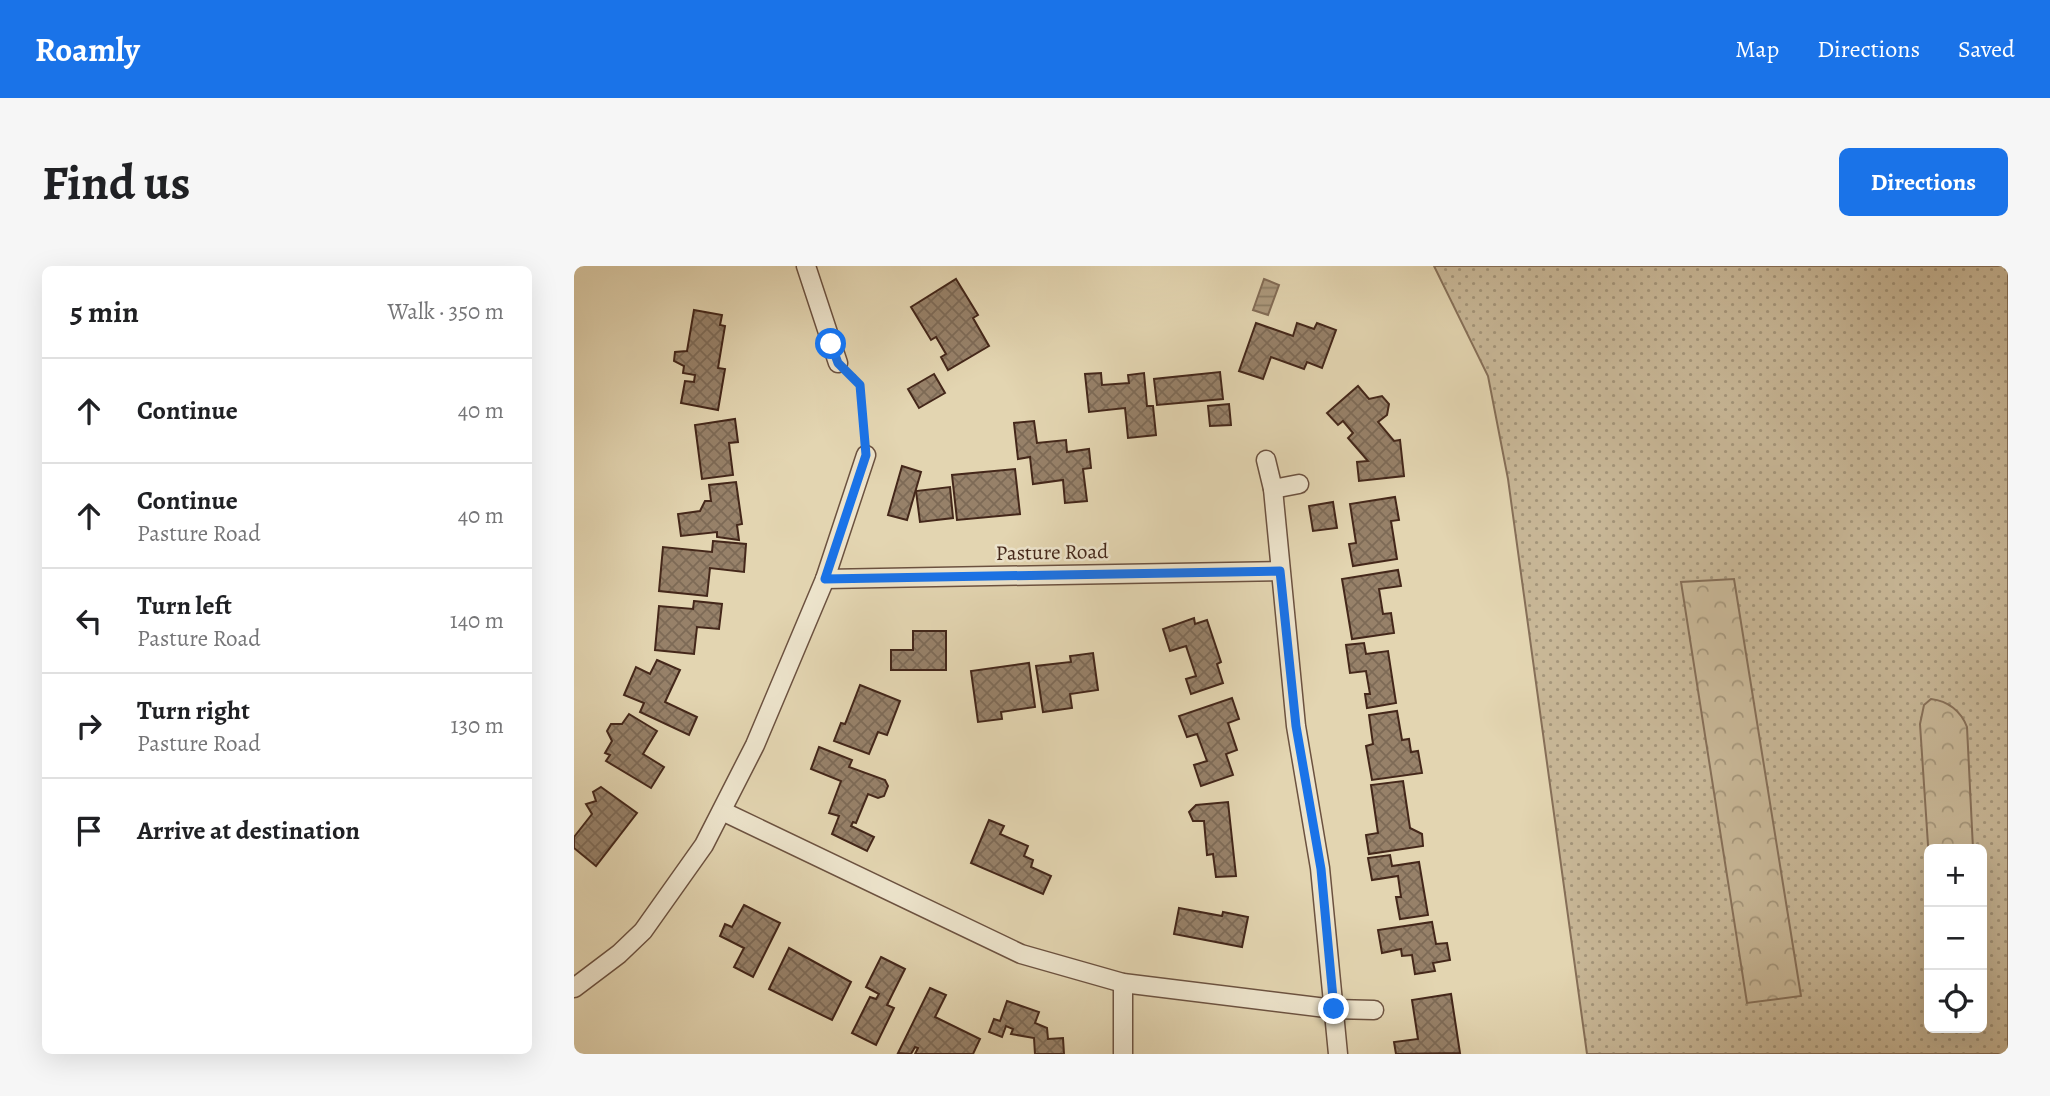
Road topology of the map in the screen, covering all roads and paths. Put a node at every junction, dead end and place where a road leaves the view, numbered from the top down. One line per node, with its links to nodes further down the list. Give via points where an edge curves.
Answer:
1 (806, 266): 2 (street)
2 (838, 363): 3 (path, via 860,385)
3 (866, 455): 8 (street)
4 (1266, 460): 6 (street)
5 (1299, 484): 6 (street)
6 (1273, 489): 7 (street)
7 (1280, 571): 8 (street, Pasture Road); 12 (street, via 1296,726 1321,869)
8 (825, 579): 9 (street)
9 (722, 811): 10 (street, via 1021,954); 11 (street, via 704,845 643,931)
10 (1123, 984): 12 (street); 14 (street)
11 (574, 988)
12 (1334, 1009): 13 (street); 15 (street)
13 (1374, 1010)
14 (1123, 1054)
15 (1338, 1054)

